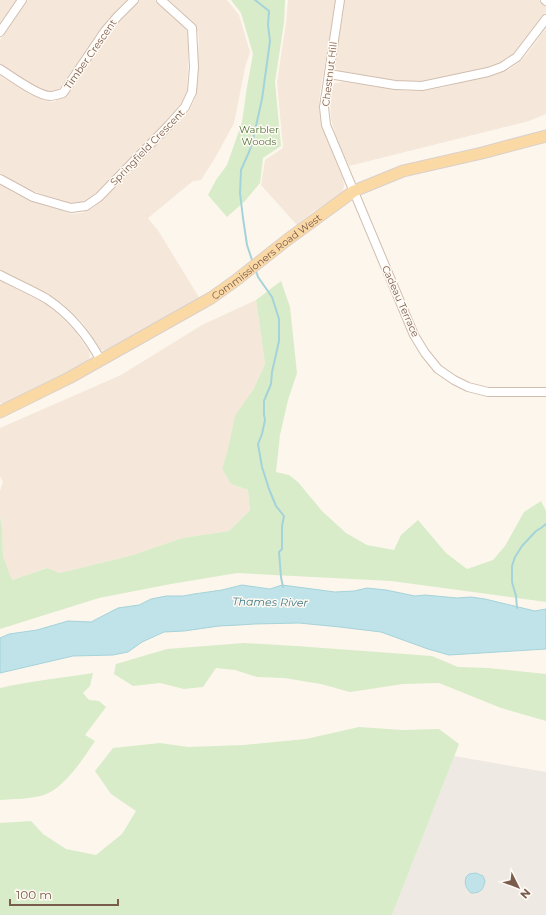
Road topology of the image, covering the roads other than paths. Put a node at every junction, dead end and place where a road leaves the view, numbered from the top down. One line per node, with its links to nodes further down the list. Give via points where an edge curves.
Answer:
1 (22, 0): 6 (street)
2 (134, 0): 7 (street, Timber Crescent, via 105,31 63,93 51,96 38,92)
3 (161, 0): 10 (street, Springfield Crescent, via 192,28 192,92 185,107 177,116 99,197 86,206 71,208 33,197)
4 (340, 0): 8 (street, Chestnut Hill)
5 (546, 19): 8 (street, via 517,57 488,72 422,86 395,85)
6 (0, 32)
7 (0, 69)
8 (329, 74): 11 (street, Chestnut Hill, via 324,107 326,125)
9 (546, 136): 11 (main road, Commissioners Road West, via 403,171)
10 (0, 180)
11 (354, 191): 13 (main road, Commissioners Road West, via 211,298); 14 (street, Cadeau Terrace, via 414,335 438,369 468,387 488,392)
12 (0, 275): 13 (street, via 46,299 64,312 87,337)
13 (101, 360): 15 (main road, Commissioners Road West)
14 (546, 392)
15 (0, 412)

